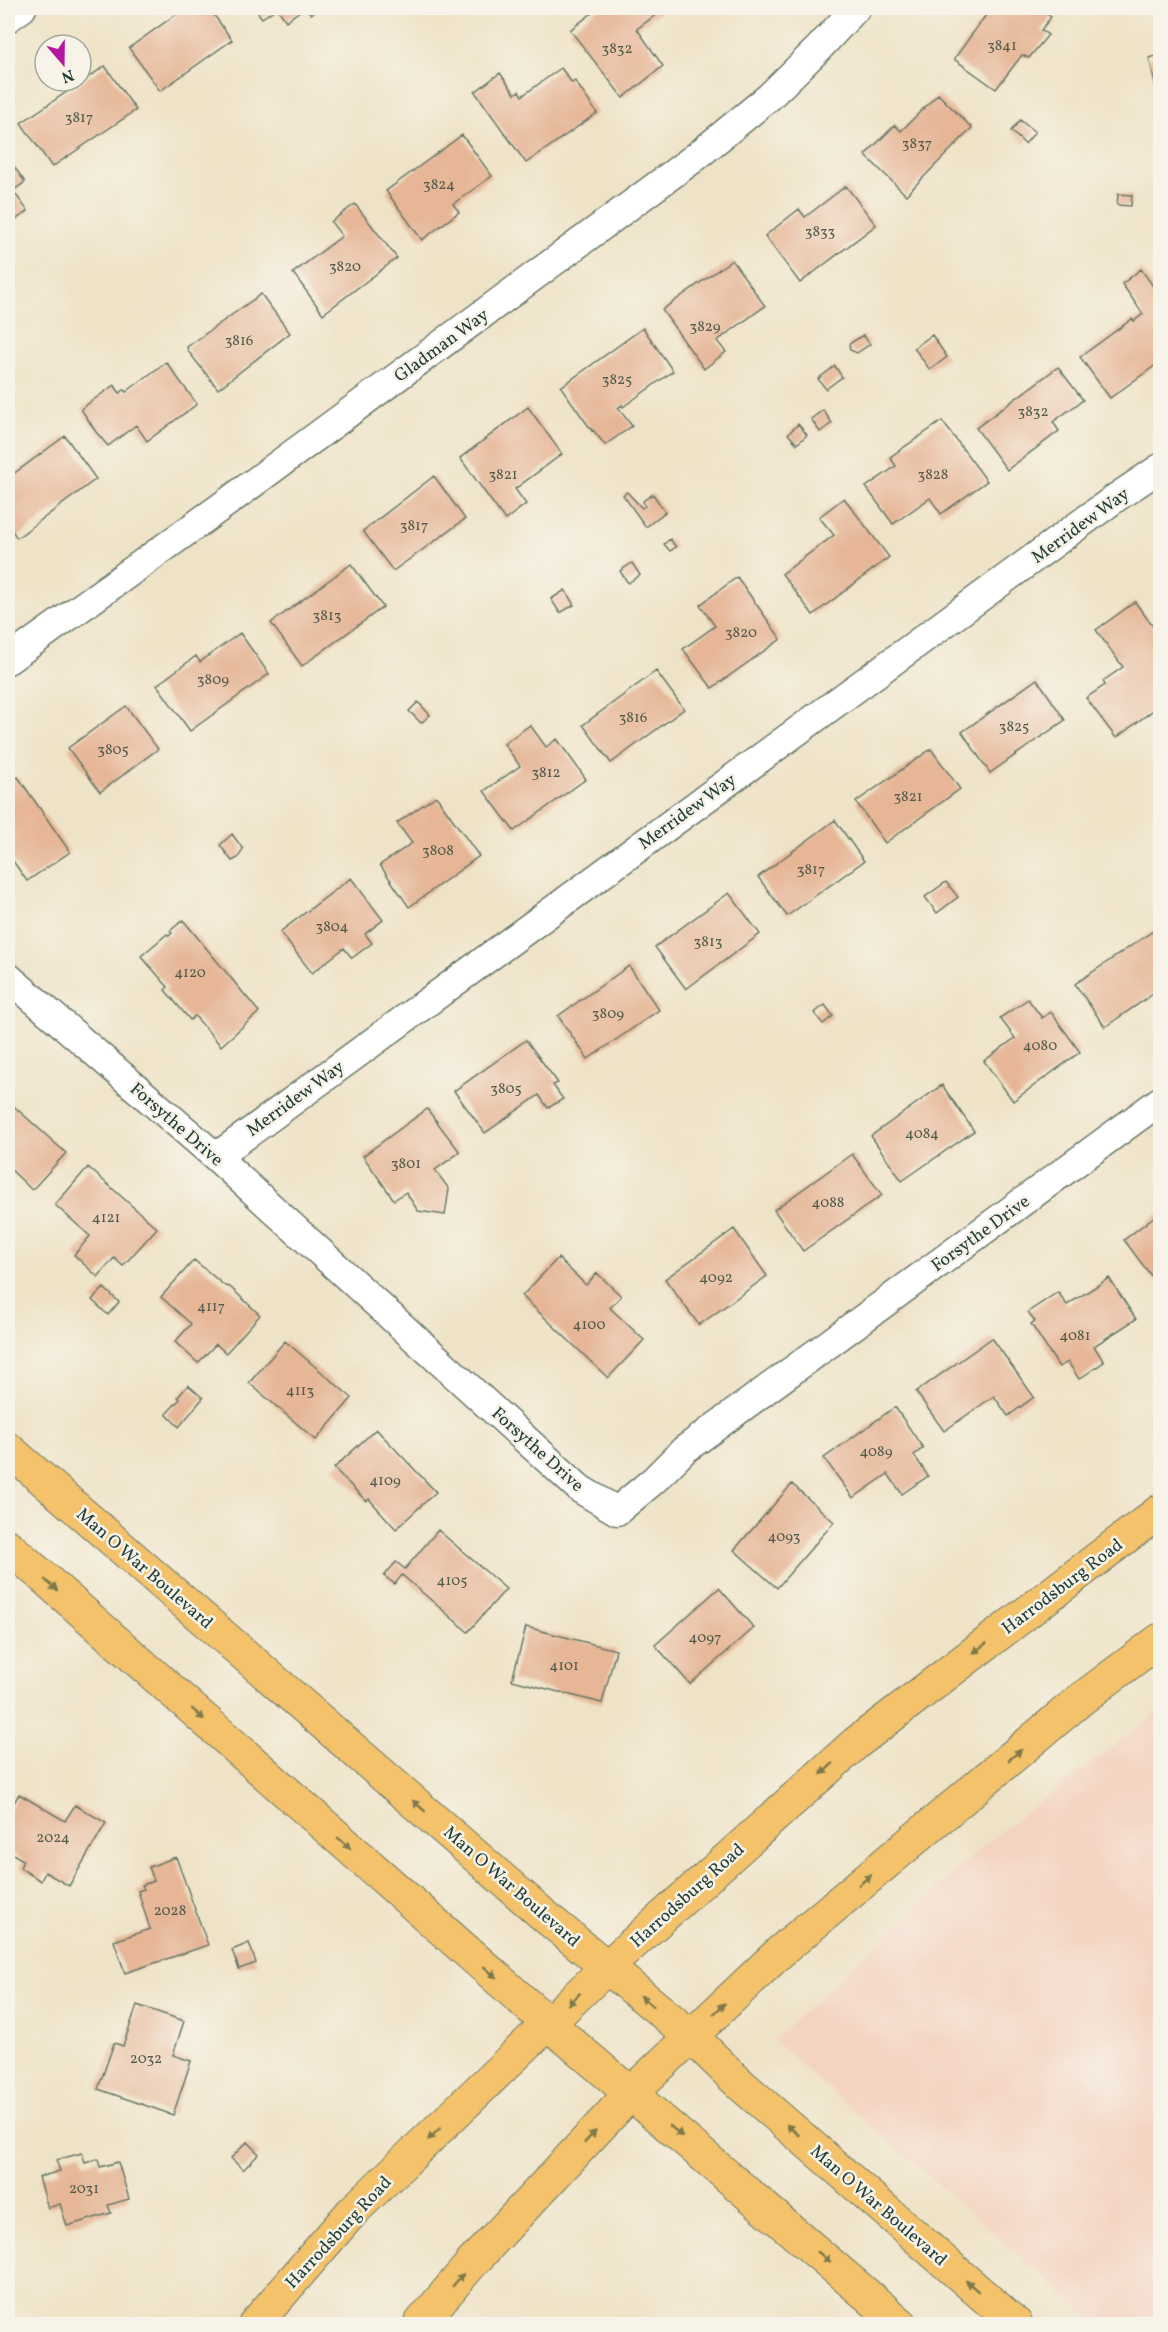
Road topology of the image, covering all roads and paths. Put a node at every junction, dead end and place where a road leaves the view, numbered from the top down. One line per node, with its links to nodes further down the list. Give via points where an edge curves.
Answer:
1 (22, 8): 3 (street)
2 (856, 8): 5 (street, Gladman Way, via 769,97 697,156)
3 (8, 18)
4 (1161, 468): 8 (street, Merridew Way)
5 (8, 660)
6 (8, 977): 8 (street, Forsythe Drive)
7 (1161, 1101): 8 (street, Forsythe Drive, via 684,1450 617,1510 580,1489)
8 (216, 1157)
9 (8, 1449): 13 (main road, Man O War Boulevard, one-way to 9)
10 (1161, 1510): 13 (main road, Harrodsburg Road, one-way to 13, via 856,1743)
11 (8, 1546): 14 (main road, one-way to 14)
12 (1161, 1640): 15 (main road, one-way to 12, via 781,1952 1080,1700)
13 (607, 1967): 14 (main road, Harrodsburg Road, one-way to 14); 15 (main road, Man O War Boulevard, one-way to 13)
14 (549, 2024): 16 (main road); 17 (main road, Harrodsburg Road, one-way to 17, via 352,2212)
15 (691, 2036): 16 (main road); 20 (main road, Man O War Boulevard, one-way to 15, via 739,2083)
16 (631, 2093): 18 (main road, one-way to 16, via 471,2264); 19 (main road, one-way to 19)
17 (255, 2325)
18 (420, 2325)
19 (901, 2325)
20 (1016, 2325)

